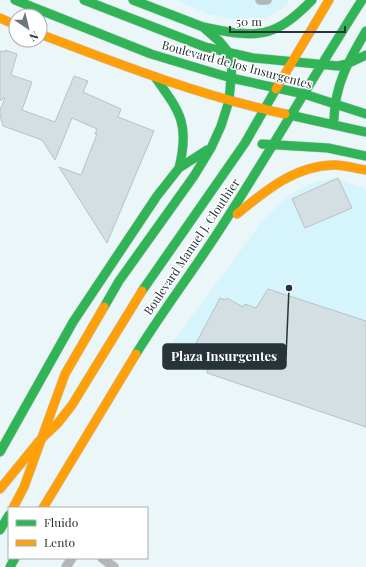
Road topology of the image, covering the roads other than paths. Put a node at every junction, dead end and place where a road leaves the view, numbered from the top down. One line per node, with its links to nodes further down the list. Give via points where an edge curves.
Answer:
1 (15, 0): 18 (main road, Boulevard de los Insurgentes, via 151,54)
2 (84, 0): 12 (main road, via 193,44)
3 (133, 0): 9 (main road)
4 (260, 0): 5 (lane)
5 (267, 0)
6 (312, 0): 9 (main road, via 293,19 276,30 241,35)
7 (329, 0): 14 (main road, Boulevard Manuel J. Clouthier)
8 (362, 0): 16 (main road, Boulevard Manuel J. Clouthier)
9 (203, 27): 12 (main road)
10 (366, 31): 15 (main road)
11 (48, 37): 17 (main road)
12 (229, 53): 14 (main road); 18 (main road)
13 (366, 55): 15 (main road)
14 (292, 62): 16 (main road); 19 (main road, Boulevard Manuel J. Clouthier)
15 (347, 64): 16 (main road); 22 (main road)
16 (320, 65): 20 (main road, Boulevard Manuel J. Clouthier)
17 (155, 77): 21 (main road); 33 (main road, via 176,106 183,122 185,144)
18 (231, 78): 19 (main road, Boulevard de los Insurgentes); 21 (main road)
19 (277, 89): 20 (main road, Boulevard de los Insurgentes); 23 (main road, Boulevard Manuel J. Clouthier)
20 (304, 94): 22 (main road, Boulevard de los Insurgentes); 25 (main road, Boulevard Manuel J. Clouthier)
21 (229, 101): 23 (main road); 31 (main road)
22 (333, 104): 24 (main road, Boulevard de los Insurgentes); 26 (main road)
23 (265, 110): 25 (main road); 28 (main road, Boulevard Manuel J. Clouthier)
24 (366, 114)
25 (291, 116): 26 (main road); 30 (main road, Boulevard Manuel J. Clouthier)
26 (334, 124): 27 (main road); 29 (main road)
27 (366, 132)
28 (246, 143): 30 (main road); 31 (main road); 36 (main road, Boulevard Manuel J. Clouthier, via 141,292 72,405)
29 (342, 143): 30 (main road, via 310,146); 32 (main road); 34 (main road)
30 (274, 144): 35 (main road, Boulevard Manuel J. Clouthier)
31 (212, 148): 33 (main road); 36 (main road, via 119,281 65,374)
32 (366, 156)
33 (179, 168): 37 (main road, via 73,322)
34 (366, 170): 35 (main road, via 336,165 300,171 268,190)
35 (221, 228): 40 (main road, Boulevard Manuel J. Clouthier, via 154,325)
36 (40, 440): 38 (main road, Boulevard Manuel J. Clouthier); 39 (main road, via 24,487)
37 (0, 452)
38 (0, 489)
39 (14, 507)
40 (44, 507)
41 (8, 517): 42 (main road)
42 (0, 530)
43 (103, 559): 44 (lane)
44 (114, 567)

